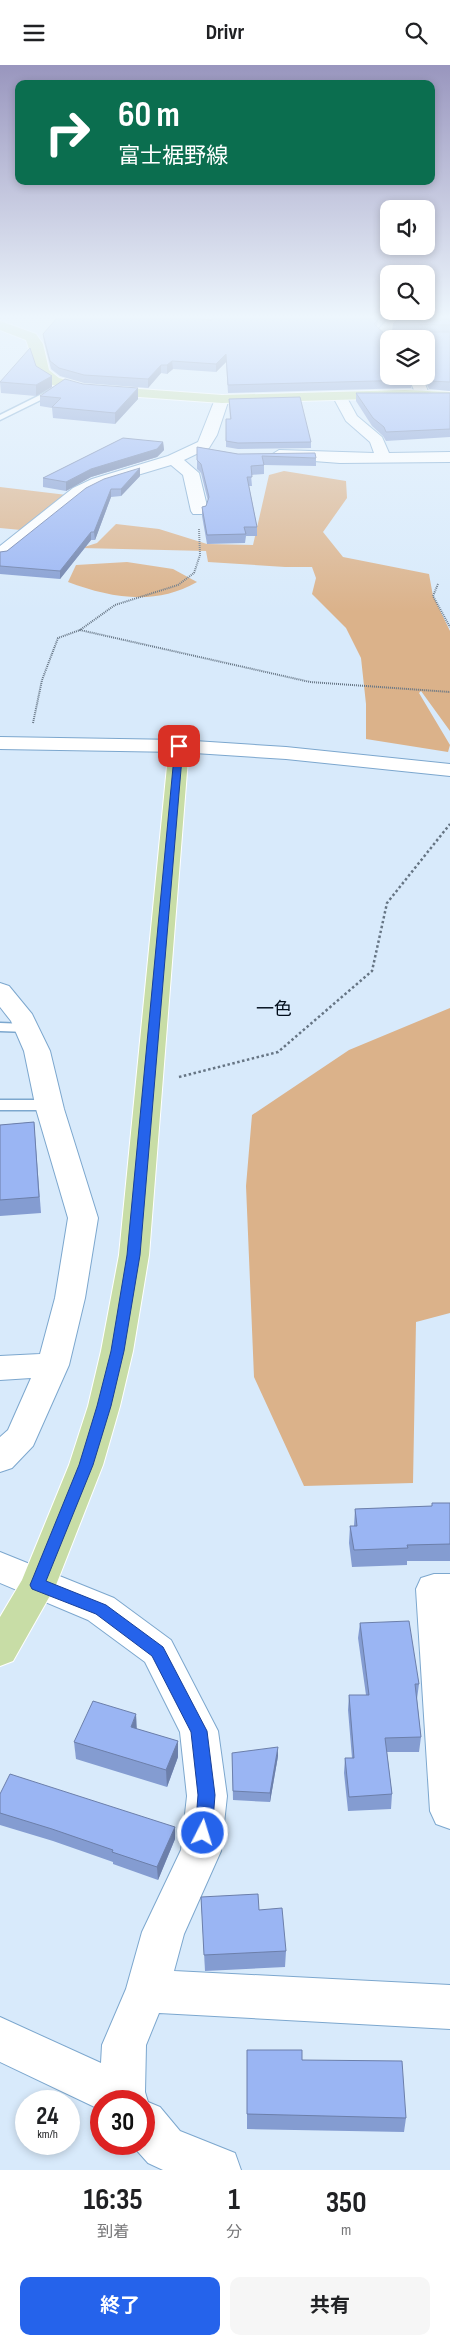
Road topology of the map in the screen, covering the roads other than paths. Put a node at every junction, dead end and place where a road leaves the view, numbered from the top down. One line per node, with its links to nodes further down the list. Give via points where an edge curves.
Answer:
1 (216, 416): 3 (street, via 204,445)
2 (350, 416): 7 (street, via 377,440)
3 (195, 449): 4 (street); 8 (street)
4 (219, 453)
5 (264, 455): 7 (street)
6 (450, 457): 7 (street)
7 (383, 458)
8 (174, 459): 9 (street, via 192,473 191,488 199,502); 10 (street, via 79,491)
9 (199, 511)
10 (0, 554)
11 (0, 743): 12 (street)
12 (179, 746): 13 (street); 22 (main road, via 134,1255 118,1351 86,1465)
13 (450, 770)
14 (0, 991): 15 (street, via 23,1019)
15 (13, 1028): 17 (street, via 37,1051)
16 (0, 1105): 17 (lane)
17 (49, 1105): 18 (street, via 83,1218 70,1298)
18 (53, 1365): 19 (street); 20 (street, via 21,1437)
19 (0, 1368)
20 (0, 1459)
21 (0, 1567): 22 (street)
22 (38, 1585): 24 (main road); 27 (street, via 101,1609 158,1651 199,1731 207,1795 201,1851 163,1932)
23 (450, 1589): 25 (street, via 434,1589)
24 (0, 1651)
25 (449, 1771): 26 (street)
26 (450, 1811)
27 (147, 1991): 28 (street); 31 (street, via 124,2045)
28 (450, 2007)
29 (0, 2039): 30 (street)
30 (98, 2090)
31 (129, 2090)
32 (155, 2136): 33 (street, via 164,2147)
33 (218, 2170)

